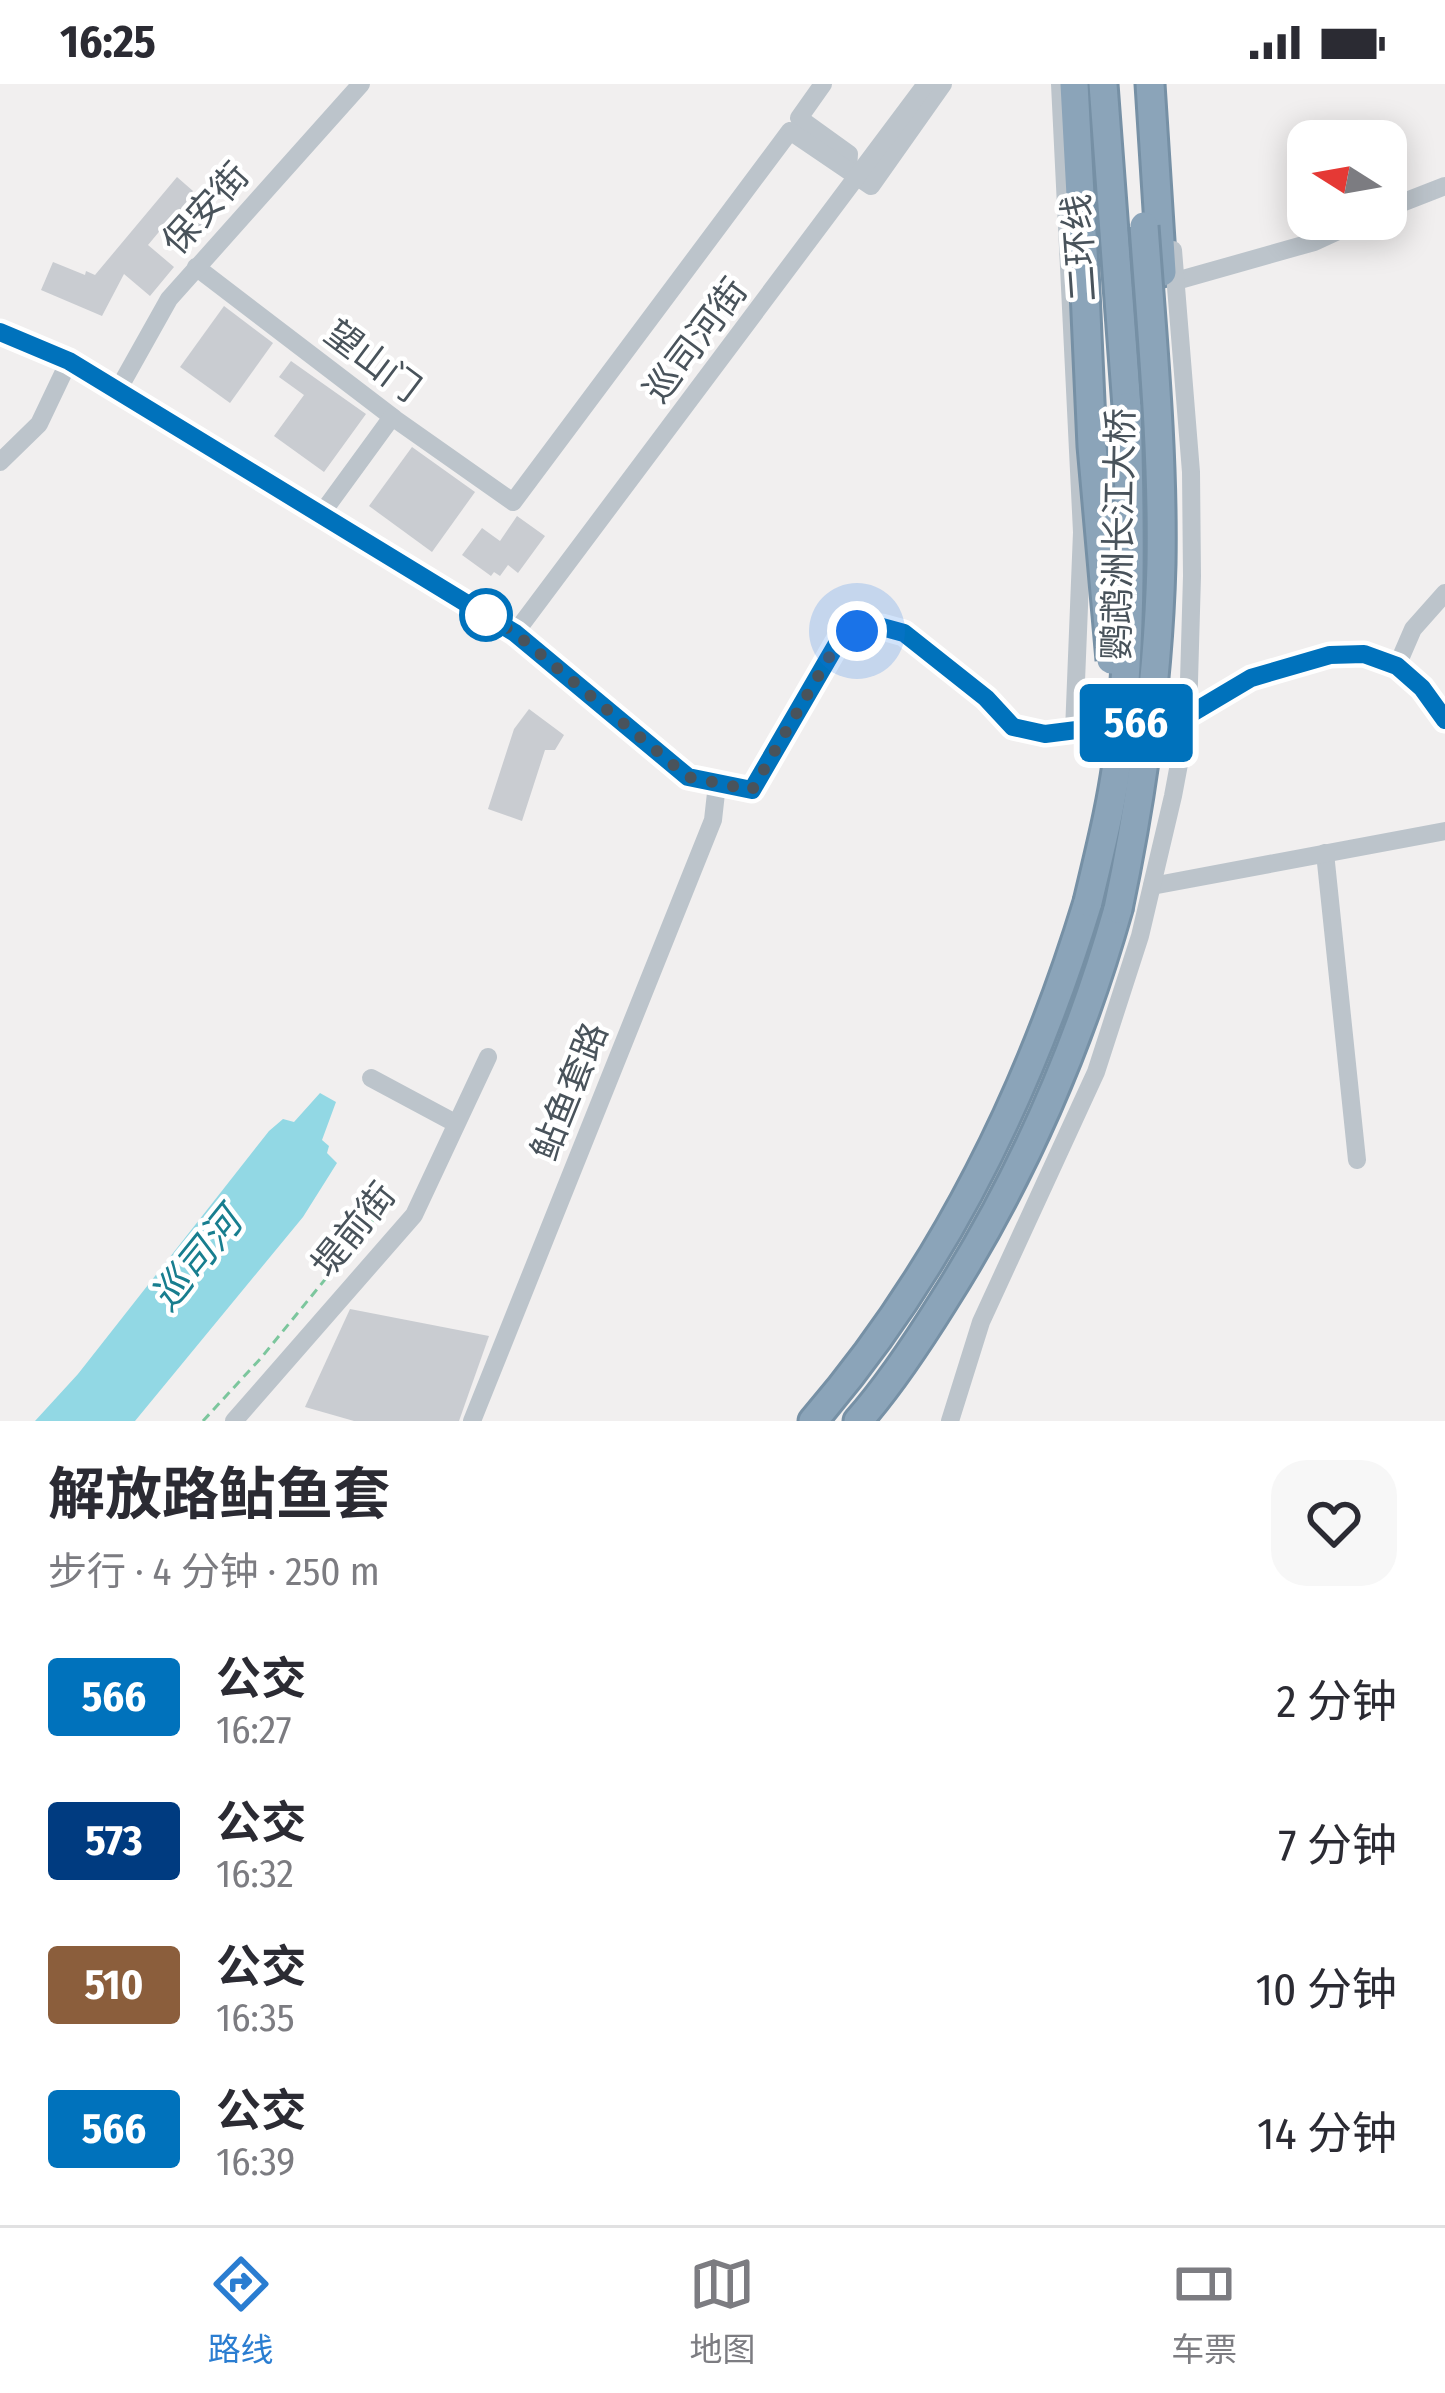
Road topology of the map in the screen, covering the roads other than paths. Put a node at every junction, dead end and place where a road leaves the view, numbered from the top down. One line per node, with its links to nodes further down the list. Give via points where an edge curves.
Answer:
1 (361, 84): 16 (street, 保安街)
2 (823, 84): 11 (street, via 799,118 849,154)
3 (926, 84): 11 (street, 巡司河街)
4 (943, 84): 11 (street, via 871,186)
5 (1060, 84): 31 (street, via 1082,532)
6 (1074, 84): 32 (highway, bridge, via 1092,446)
7 (1103, 84): 21 (highway, 二环线)
8 (1133, 84): 14 (highway, 二环线)
9 (1150, 84): 17 (highway)
10 (1160, 84): 17 (street)
11 (853, 172): 22 (street, 望山门, via 790,130 513,502); 26 (street, 巡司河街)
12 (1445, 186): 13 (street)
13 (1407, 201)
14 (1144, 226): 30 (highway, 鹦鹉洲长江大桥, bridge, via 1161,565)
15 (1314, 240): 17 (street)
16 (196, 268): 20 (street, 保安街, via 169,299); 22 (street, 望山门)
17 (1169, 277): 28 (street, via 1191,472); 30 (highway, bridge, via 1178,464 1174,598)
18 (0, 332): 19 (street)
19 (69, 361): 20 (street); 23 (street, via 39,424)
20 (118, 390): 24 (street)
21 (1127, 406): 32 (highway, 鹦鹉洲长江大桥, bridge, via 1131,572)
22 (392, 417): 24 (street)
23 (0, 462)
24 (322, 512): 26 (street)
25 (1445, 593): 27 (street, via 1413,629)
26 (515, 633): 33 (street, via 688,777)
27 (1397, 666): 28 (street, via 1364,654 1330,655 1251,678); 29 (street)
28 (1187, 716): 31 (street); 36 (street)
29 (1445, 719)
30 (1150, 723): 44 (highway, 鹦鹉洲长江大桥, bridge, via 1118,909 1062,1078 983,1239)
31 (1074, 731): 33 (street, via 1013,727 904,633 882,627 842,635 752,790)
32 (1119, 748): 43 (highway, 鹦鹉洲长江大桥, bridge, via 1088,902 1029,1070 952,1226)
33 (717, 784): 42 (street, 鲇鱼套路, via 713,820)
34 (1445, 831): 35 (street)
35 (1325, 853): 36 (street); 40 (street)
36 (1152, 886): 45 (street, via 1096,1072 973,1347)
37 (488, 1057): 39 (street, 堤前街)
38 (371, 1078): 39 (street)
39 (455, 1123): 41 (street, 堤前街, via 414,1215)
40 (1357, 1160)
41 (234, 1421)
42 (472, 1421)
43 (813, 1421)
44 (858, 1421)
45 (950, 1421)

